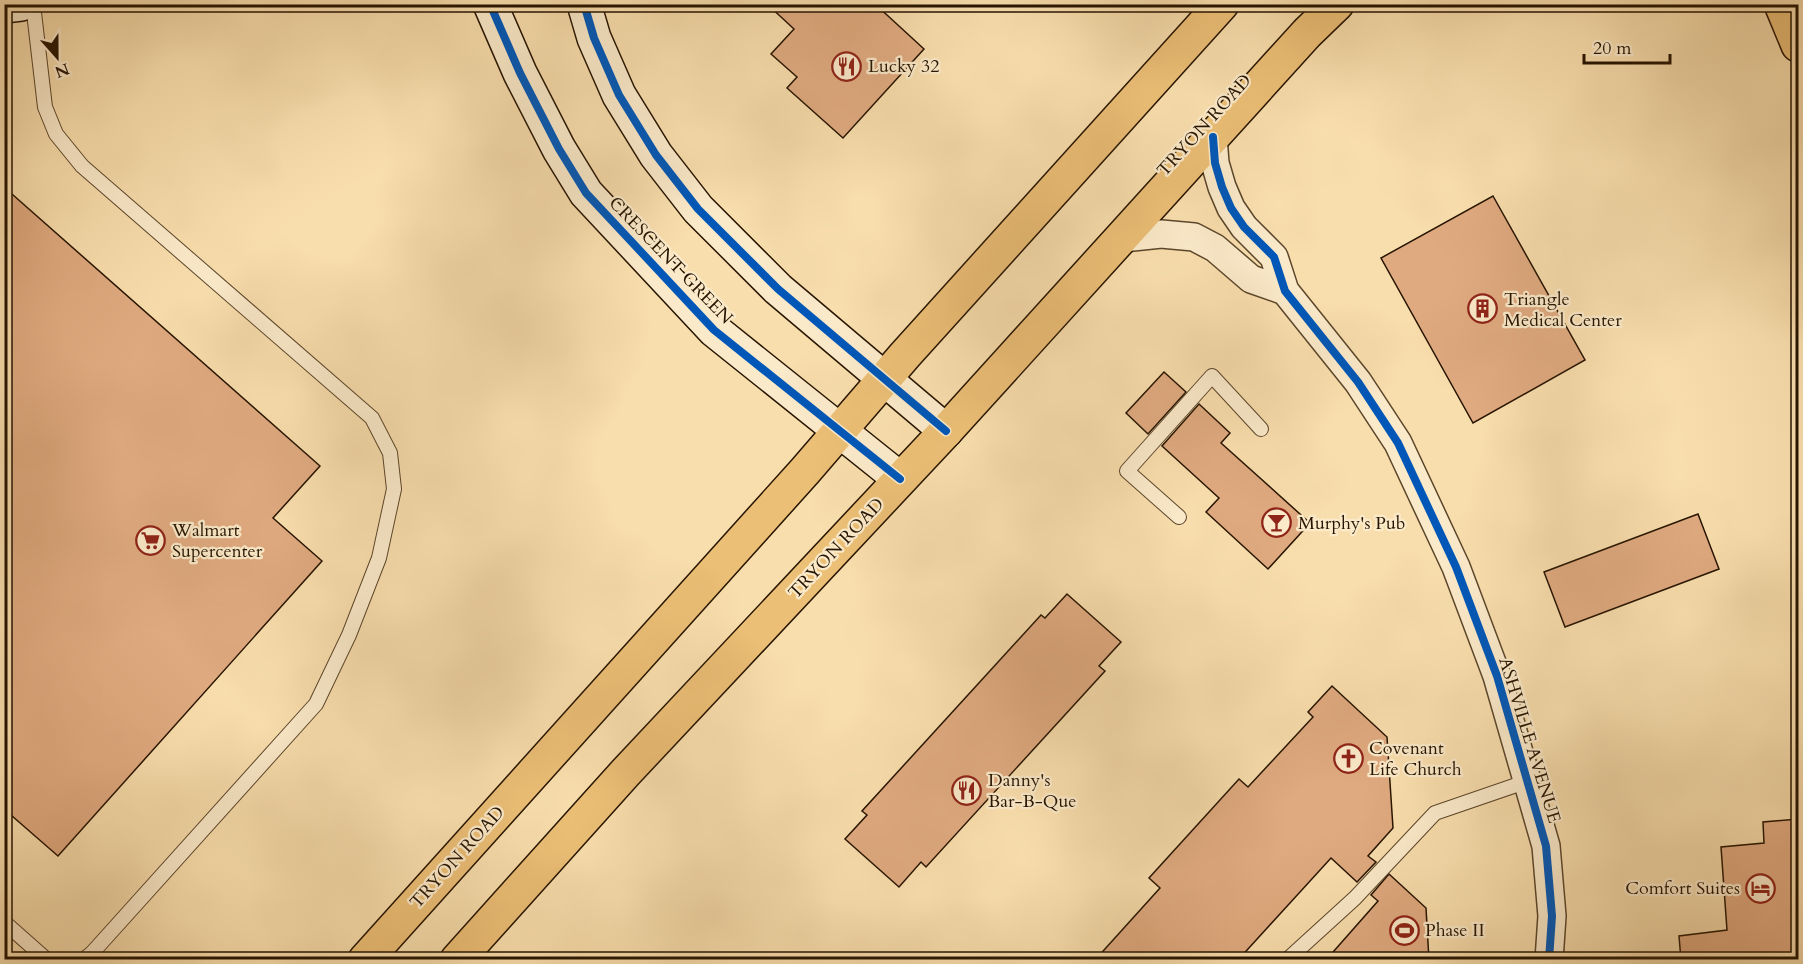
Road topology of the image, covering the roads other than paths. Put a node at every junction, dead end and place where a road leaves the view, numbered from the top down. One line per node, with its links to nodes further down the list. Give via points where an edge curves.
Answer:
1 (21, 4): 9 (street)
2 (33, 4): 24 (lane, via 45,107 56,134 82,166 372,418 390,453 394,489 379,558 316,704)
3 (490, 4): 17 (street, CRESCENT GREEN, via 524,82 586,193 714,330)
4 (584, 4): 15 (street, via 619,95 656,155 698,209 778,290)
5 (1222, 4): 15 (main road, TRYON ROAD)
6 (1324, 4): 10 (main road)
7 (1337, 4): 10 (main road, TRYON ROAD)
8 (1781, 4): 11 (main road)
9 (4, 6)
10 (1307, 33): 12 (main road, TRYON ROAD)
11 (1798, 45)
12 (1213, 137): 13 (main road, TRYON ROAD); 14 (street, ASHVILLE AVENUE, via 1215,163 1231,208 1274,257)
13 (1123, 238): 14 (street, via 1161,234 1194,237 1215,248 1251,279); 18 (main road, TRYON ROAD)
14 (1285, 291): 21 (street, ASHVILLE AVENUE, via 1358,382 1398,443 1456,567 1497,676)
15 (884, 380): 17 (main road, TRYON ROAD); 18 (street)
16 (1261, 429): 20 (lane, via 1212,376 1127,471)
17 (840, 431): 19 (street, CRESCENT GREEN); 25 (main road, TRYON ROAD)
18 (946, 431): 19 (main road, TRYON ROAD)
19 (900, 479): 26 (main road, TRYON ROAD, via 626,772)
20 (1179, 517)
21 (1528, 781): 27 (lane, via 1435,813 1355,898); 28 (street, ASHVILLE AVENUE, via 1546,846 1552,916)
22 (4, 922): 23 (lane)
23 (47, 960)
24 (84, 960)
25 (365, 960)
26 (457, 960)
27 (1287, 960)
28 (1549, 960)

